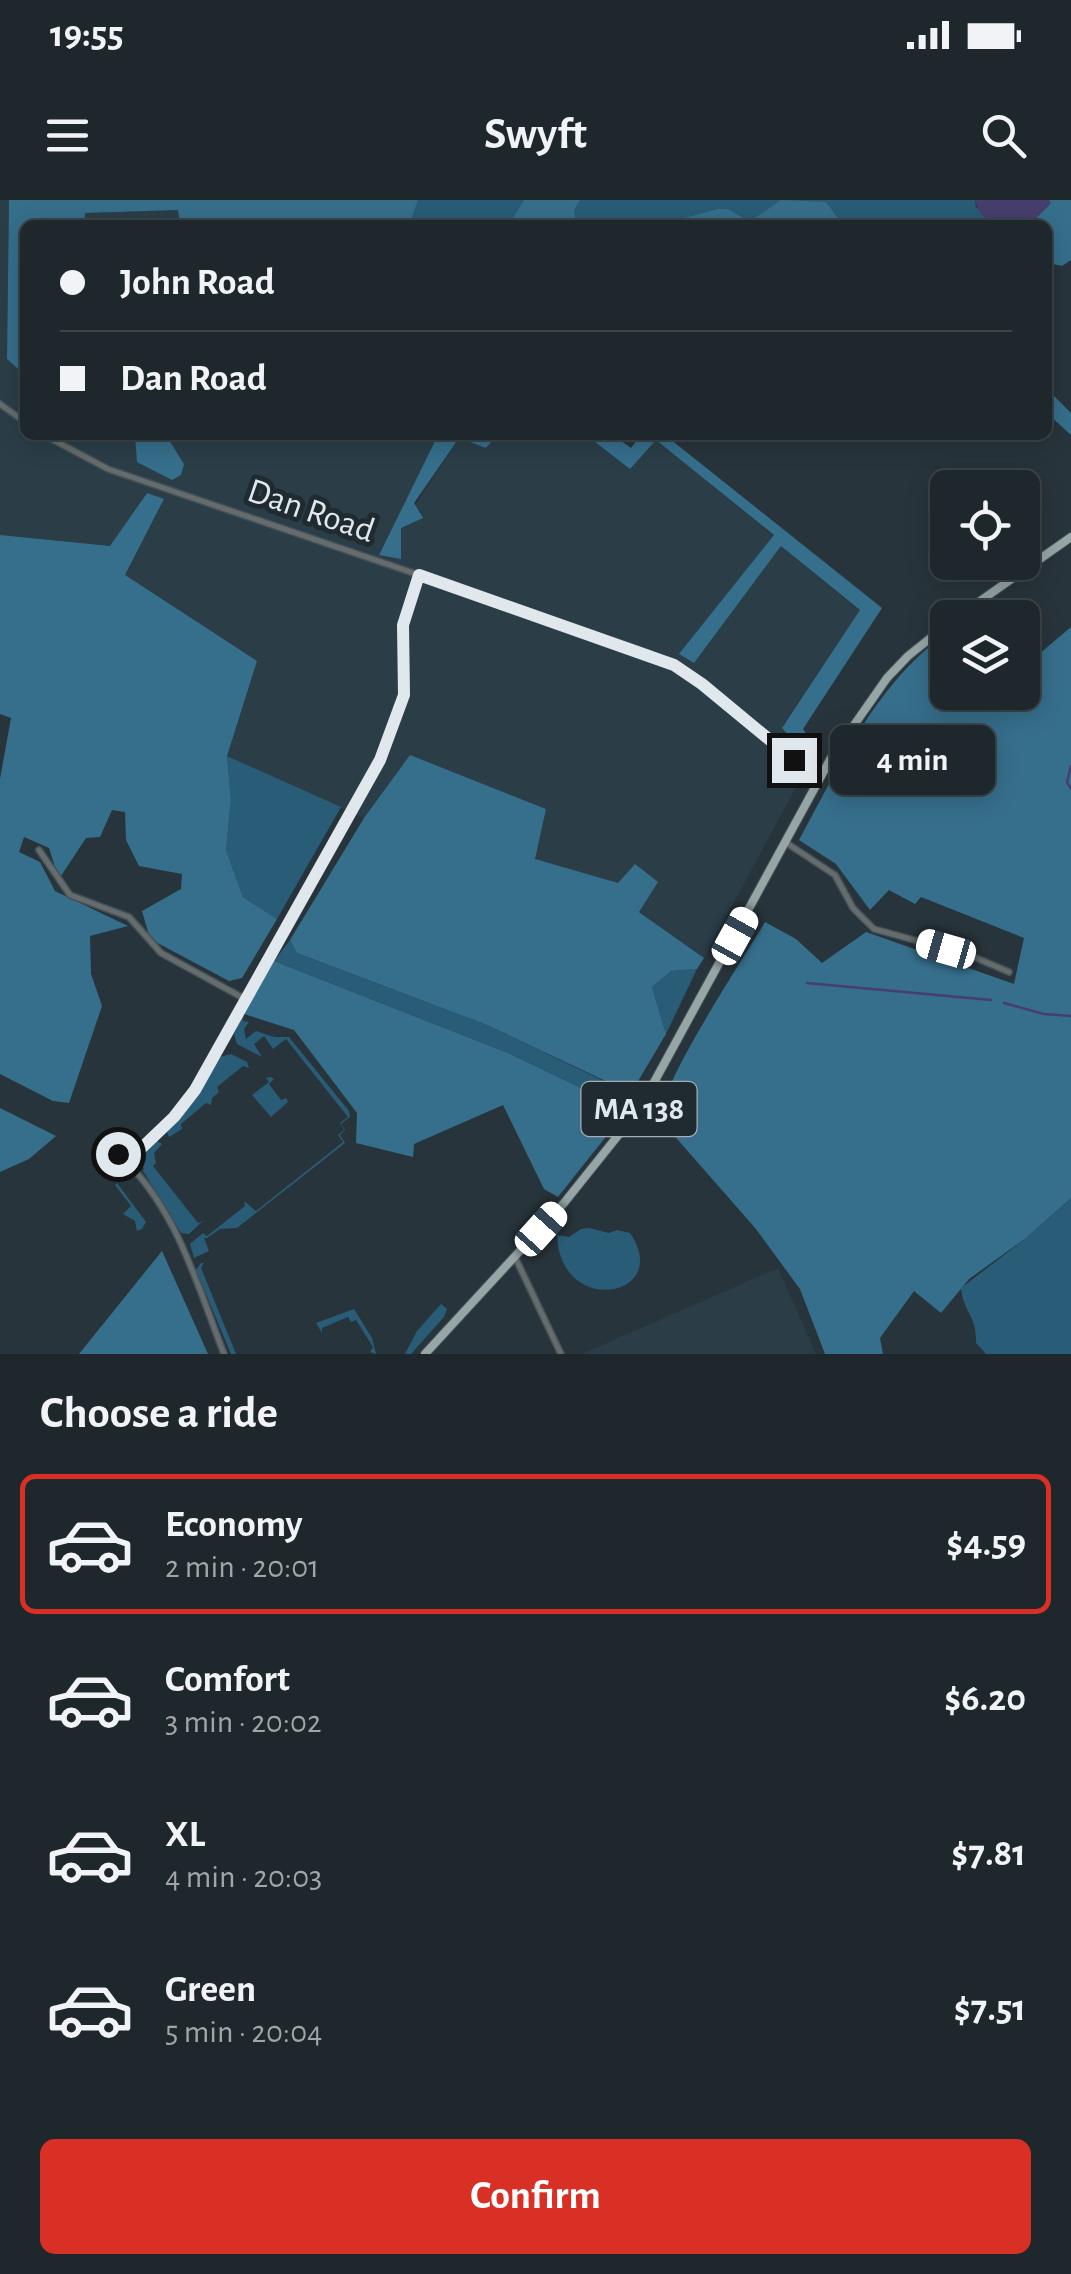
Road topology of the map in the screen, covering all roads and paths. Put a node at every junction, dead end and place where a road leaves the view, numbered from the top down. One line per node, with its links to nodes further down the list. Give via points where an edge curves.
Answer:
1 (53, 440): 3 (street, Dan Road, via 108,469)
2 (1071, 537): 4 (main road)
3 (419, 575): 6 (street, Dan Road, via 674,665); 10 (street, via 403,625 404,695 390,738)
4 (982, 600)
5 (930, 638): 6 (main road, MA 138, via 880,686)
6 (818, 782): 7 (main road, MA 138)
7 (785, 842): 9 (street, via 835,875 853,908 874,928); 13 (main road, MA 138, via 640,1108)
8 (39, 850): 10 (street, via 70,895 130,917 161,953)
9 (1009, 972)
10 (246, 999): 12 (street, via 186,1103)
11 (118, 1154): 12 (street)
12 (127, 1162): 14 (street, via 168,1216)
13 (514, 1256): 15 (main road, MA 138); 16 (street)
14 (224, 1354)
15 (425, 1354)
16 (561, 1354)

